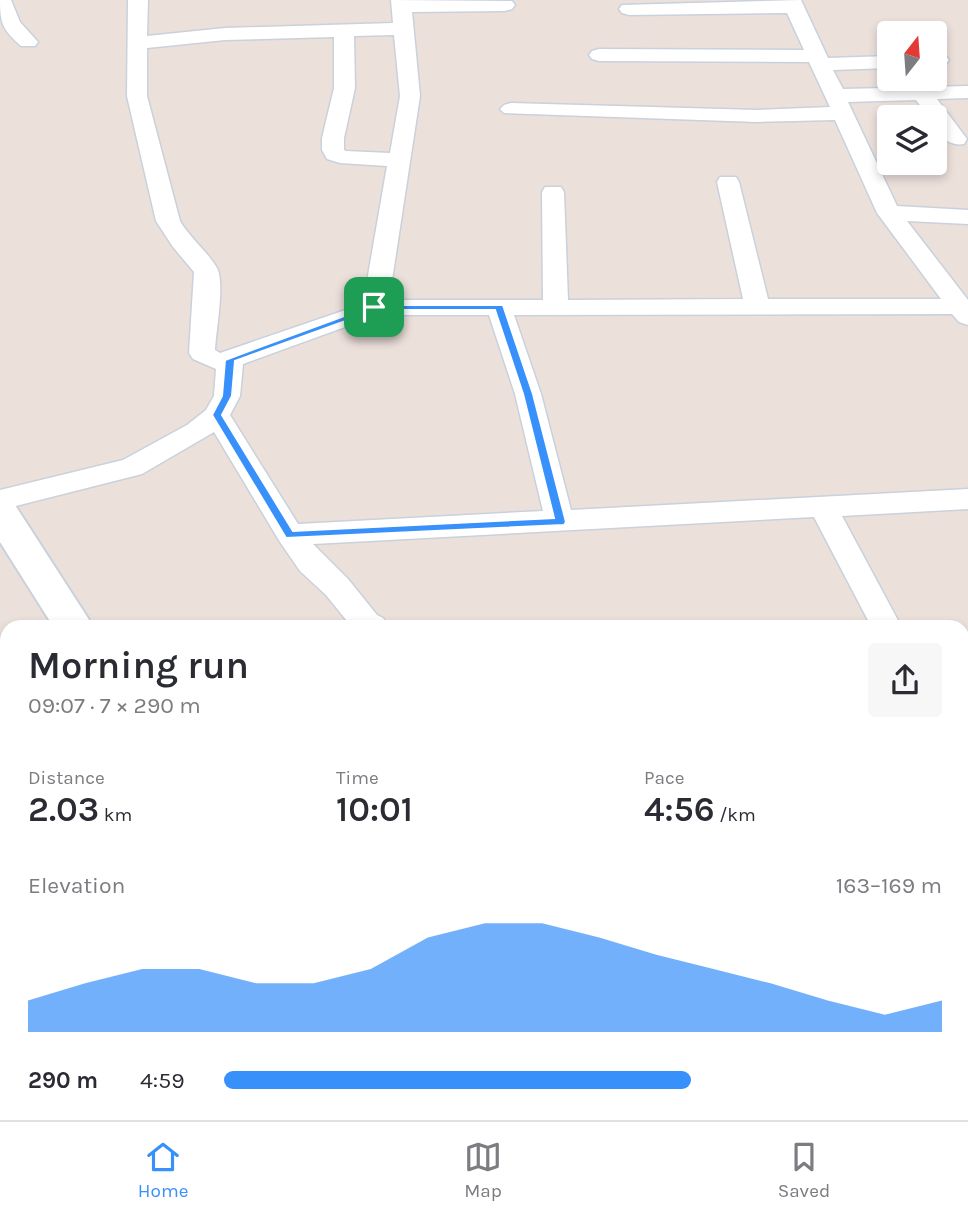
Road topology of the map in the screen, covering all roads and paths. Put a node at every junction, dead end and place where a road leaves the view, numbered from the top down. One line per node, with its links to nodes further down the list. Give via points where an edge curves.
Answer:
1 (1, 0): 8 (street, via 13,29)
2 (138, 0): 9 (street)
3 (792, 4): 5 (street); 11 (street)
4 (505, 5): 6 (street)
5 (629, 9)
6 (402, 12): 7 (street); 18 (street, via 410,96)
7 (344, 30): 9 (street); 18 (street, via 344,96 332,151 346,157)
8 (28, 43)
9 (136, 43): 28 (street, via 137,96 168,221 208,277 202,353 216,361)
10 (599, 55): 11 (street)
11 (817, 60): 12 (street); 15 (street)
12 (877, 62)
13 (968, 92): 14 (street)
14 (922, 93): 15 (street); 17 (street)
15 (838, 105): 16 (street, via 757,116); 21 (street)
16 (511, 109)
17 (956, 139)
18 (400, 159): 23 (street)
19 (728, 182): 26 (street)
20 (553, 192): 25 (street)
21 (889, 213): 22 (street); 27 (street)
22 (968, 217)
23 (374, 307): 24 (street); 28 (street)
24 (499, 307): 25 (street); 34 (street, via 528,394)
25 (556, 307): 26 (street)
26 (757, 307): 27 (street)
27 (965, 312)
28 (230, 360): 29 (street, via 227,396)
29 (217, 415): 31 (street, via 132,467); 35 (street)
30 (968, 499): 32 (street)
31 (0, 500)
32 (822, 505): 34 (street); 38 (street)
33 (0, 511): 36 (street)
34 (560, 522): 35 (street)
35 (290, 535): 37 (street)
36 (69, 620)
37 (364, 620)
38 (883, 620)

